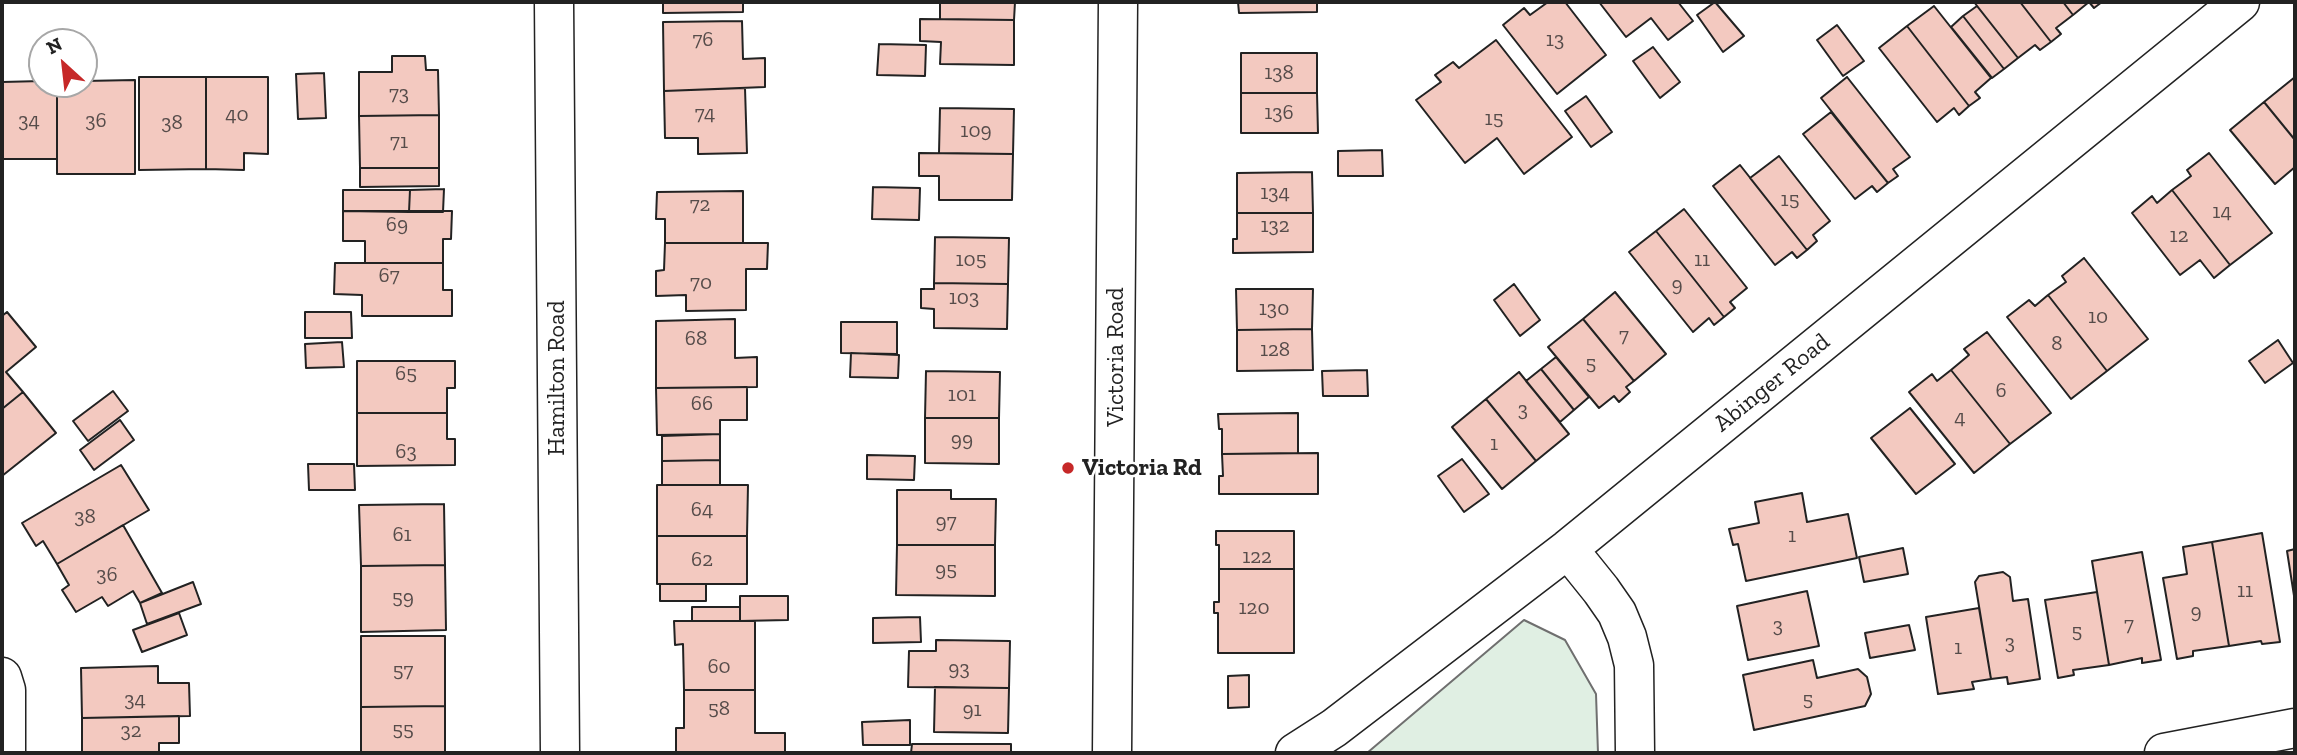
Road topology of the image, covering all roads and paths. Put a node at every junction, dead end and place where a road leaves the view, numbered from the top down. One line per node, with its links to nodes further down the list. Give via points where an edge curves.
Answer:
1 (554, 2): 8 (street, Hamilton Road)
2 (1118, 2): 9 (street, Victoria Road)
3 (2240, 2): 4 (street, Abinger Road)
4 (1568, 549): 10 (street, Abinger Road); 11 (street, via 1617,613 1627,637 1634,665)
5 (2, 677): 7 (street)
6 (2295, 728): 12 (street)
7 (6, 753)
8 (560, 753)
9 (1112, 753)
10 (1295, 753)
11 (1635, 753)
12 (2164, 753)

